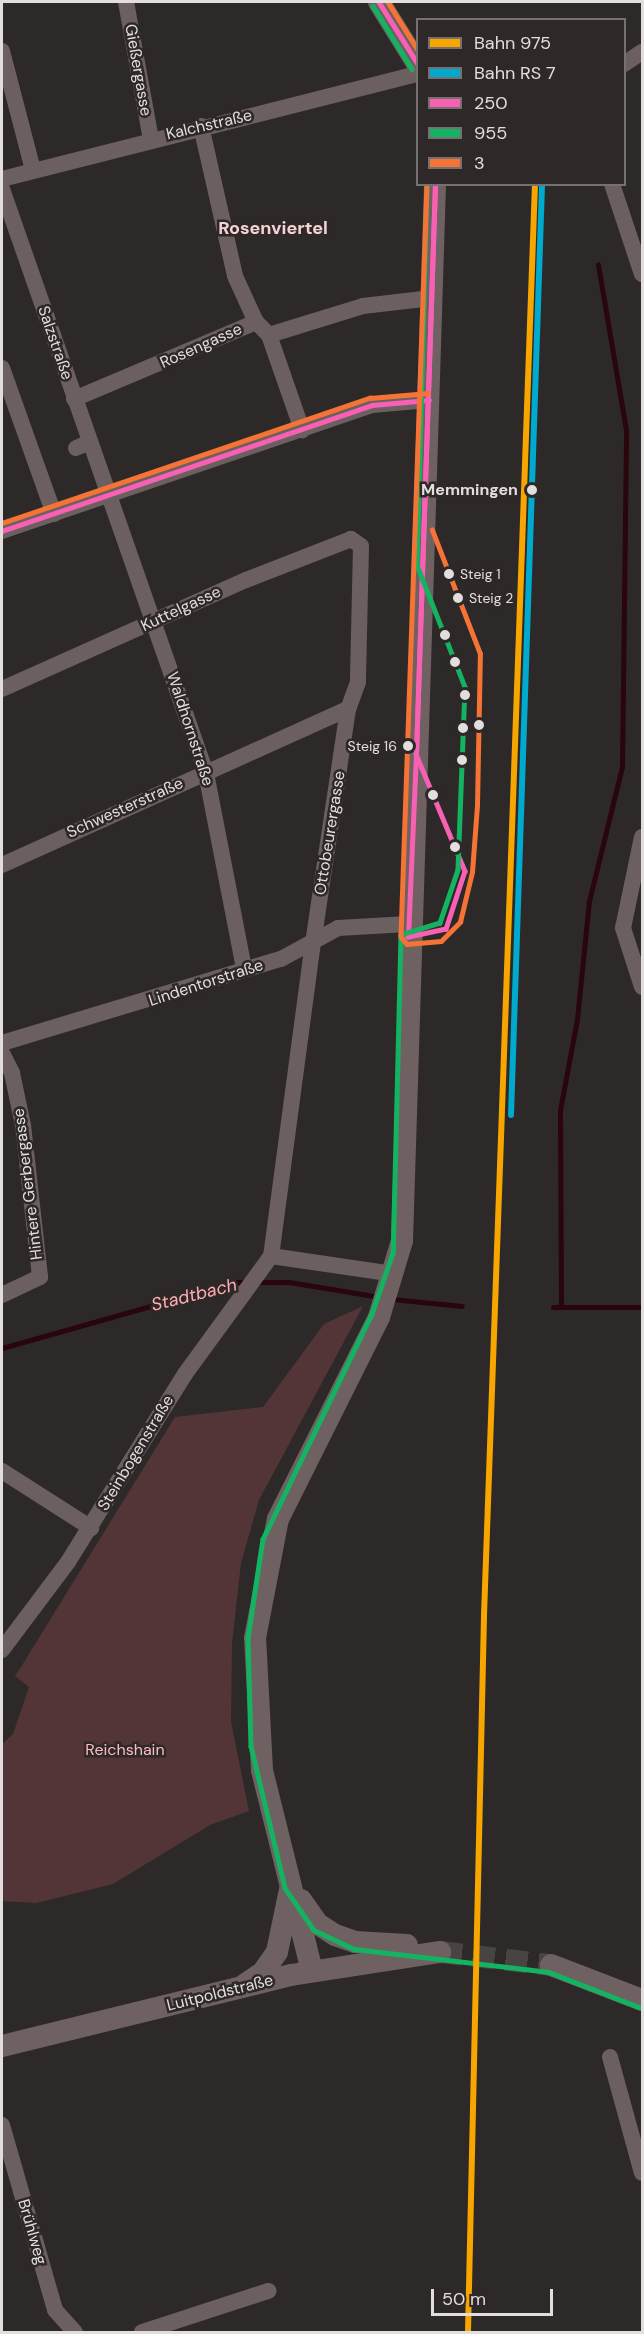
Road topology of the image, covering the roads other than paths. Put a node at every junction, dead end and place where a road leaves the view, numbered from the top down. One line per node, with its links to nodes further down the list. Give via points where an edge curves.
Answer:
1 (126, 2): 9 (street, Gießergasse)
2 (379, 2): 5 (street)
3 (2, 51): 10 (street)
4 (642, 52): 6 (street)
5 (416, 63)
6 (626, 63)
7 (416, 74): 8 (street, Kalchstraße)
8 (201, 126): 9 (street, Kalchstraße); 17 (street, via 235,276)
9 (151, 139): 10 (street, Kalchstraße)
10 (33, 170): 11 (street, Kalchstraße)
11 (2, 179)
12 (435, 186): 16 (street)
13 (613, 186): 15 (street)
14 (2, 189): 20 (street, Salzstraße)
15 (642, 274)
16 (432, 298): 18 (street, Rosengasse, via 363,306); 21 (street)
17 (256, 322): 18 (street, Rosengasse); 20 (street, Rosengasse)
18 (269, 335): 22 (street)
19 (2, 368): 24 (street)
20 (74, 399): 23 (street, Salzstraße, via 83,445)
21 (429, 400): 22 (street, via 372,405); 33 (street)
22 (302, 430): 23 (street)
23 (110, 497): 24 (street); 27 (street, Waldhornstraße)
24 (54, 514): 25 (street)
25 (2, 531)
26 (361, 546): 27 (street, Kuttelgasse, via 345,541); 29 (street, Ottobeurergasse, via 358,682)
27 (154, 622): 28 (street, Kuttelgasse); 30 (street, Waldhornstraße)
28 (2, 689)
29 (348, 709): 30 (street, Schwesterstraße); 34 (street, Ottobeurergasse)
30 (206, 773): 32 (street, Schwesterstraße); 35 (street, Waldhornstraße)
31 (642, 837): 36 (street, via 622,928)
32 (2, 865)
33 (408, 924): 34 (street, Lindentorstraße, via 356,925); 40 (street, via 404,1215)
34 (313, 942): 35 (street, Lindentorstraße, via 281,959); 39 (street)
35 (244, 969): 37 (street, Lindentorstraße, via 166,998)
36 (642, 987)
37 (2, 1043)
38 (2, 1053): 41 (street, Hintere Gerbergasse, via 12,1072 23,1125 40,1277)
39 (271, 1256): 40 (street); 43 (street, Steinbogenstraße, via 181,1380)
40 (393, 1281): 45 (street, via 288,1495 263,1575 255,1638 255,1720 261,1770)
41 (2, 1294)
42 (2, 1471): 43 (street)
43 (91, 1528): 44 (street, Steinbogenstraße)
44 (2, 1650)
45 (292, 1886): 47 (street); 47 (street, Luitpoldstraße, via 318,1924 335,1935 440,1952); 48 (street, via 281,1941 263,1972)
46 (551, 1965): 49 (street)
47 (312, 1971): 48 (street, Luitpoldstraße)
48 (237, 1990): 50 (street, Luitpoldstraße)
49 (642, 2000)
50 (2, 2046)
51 (610, 2057): 53 (street)
52 (2, 2125): 55 (street, Brühlweg, via 55,2310)
53 (642, 2173)
54 (268, 2291): 56 (street)
55 (75, 2332)
56 (142, 2332)

